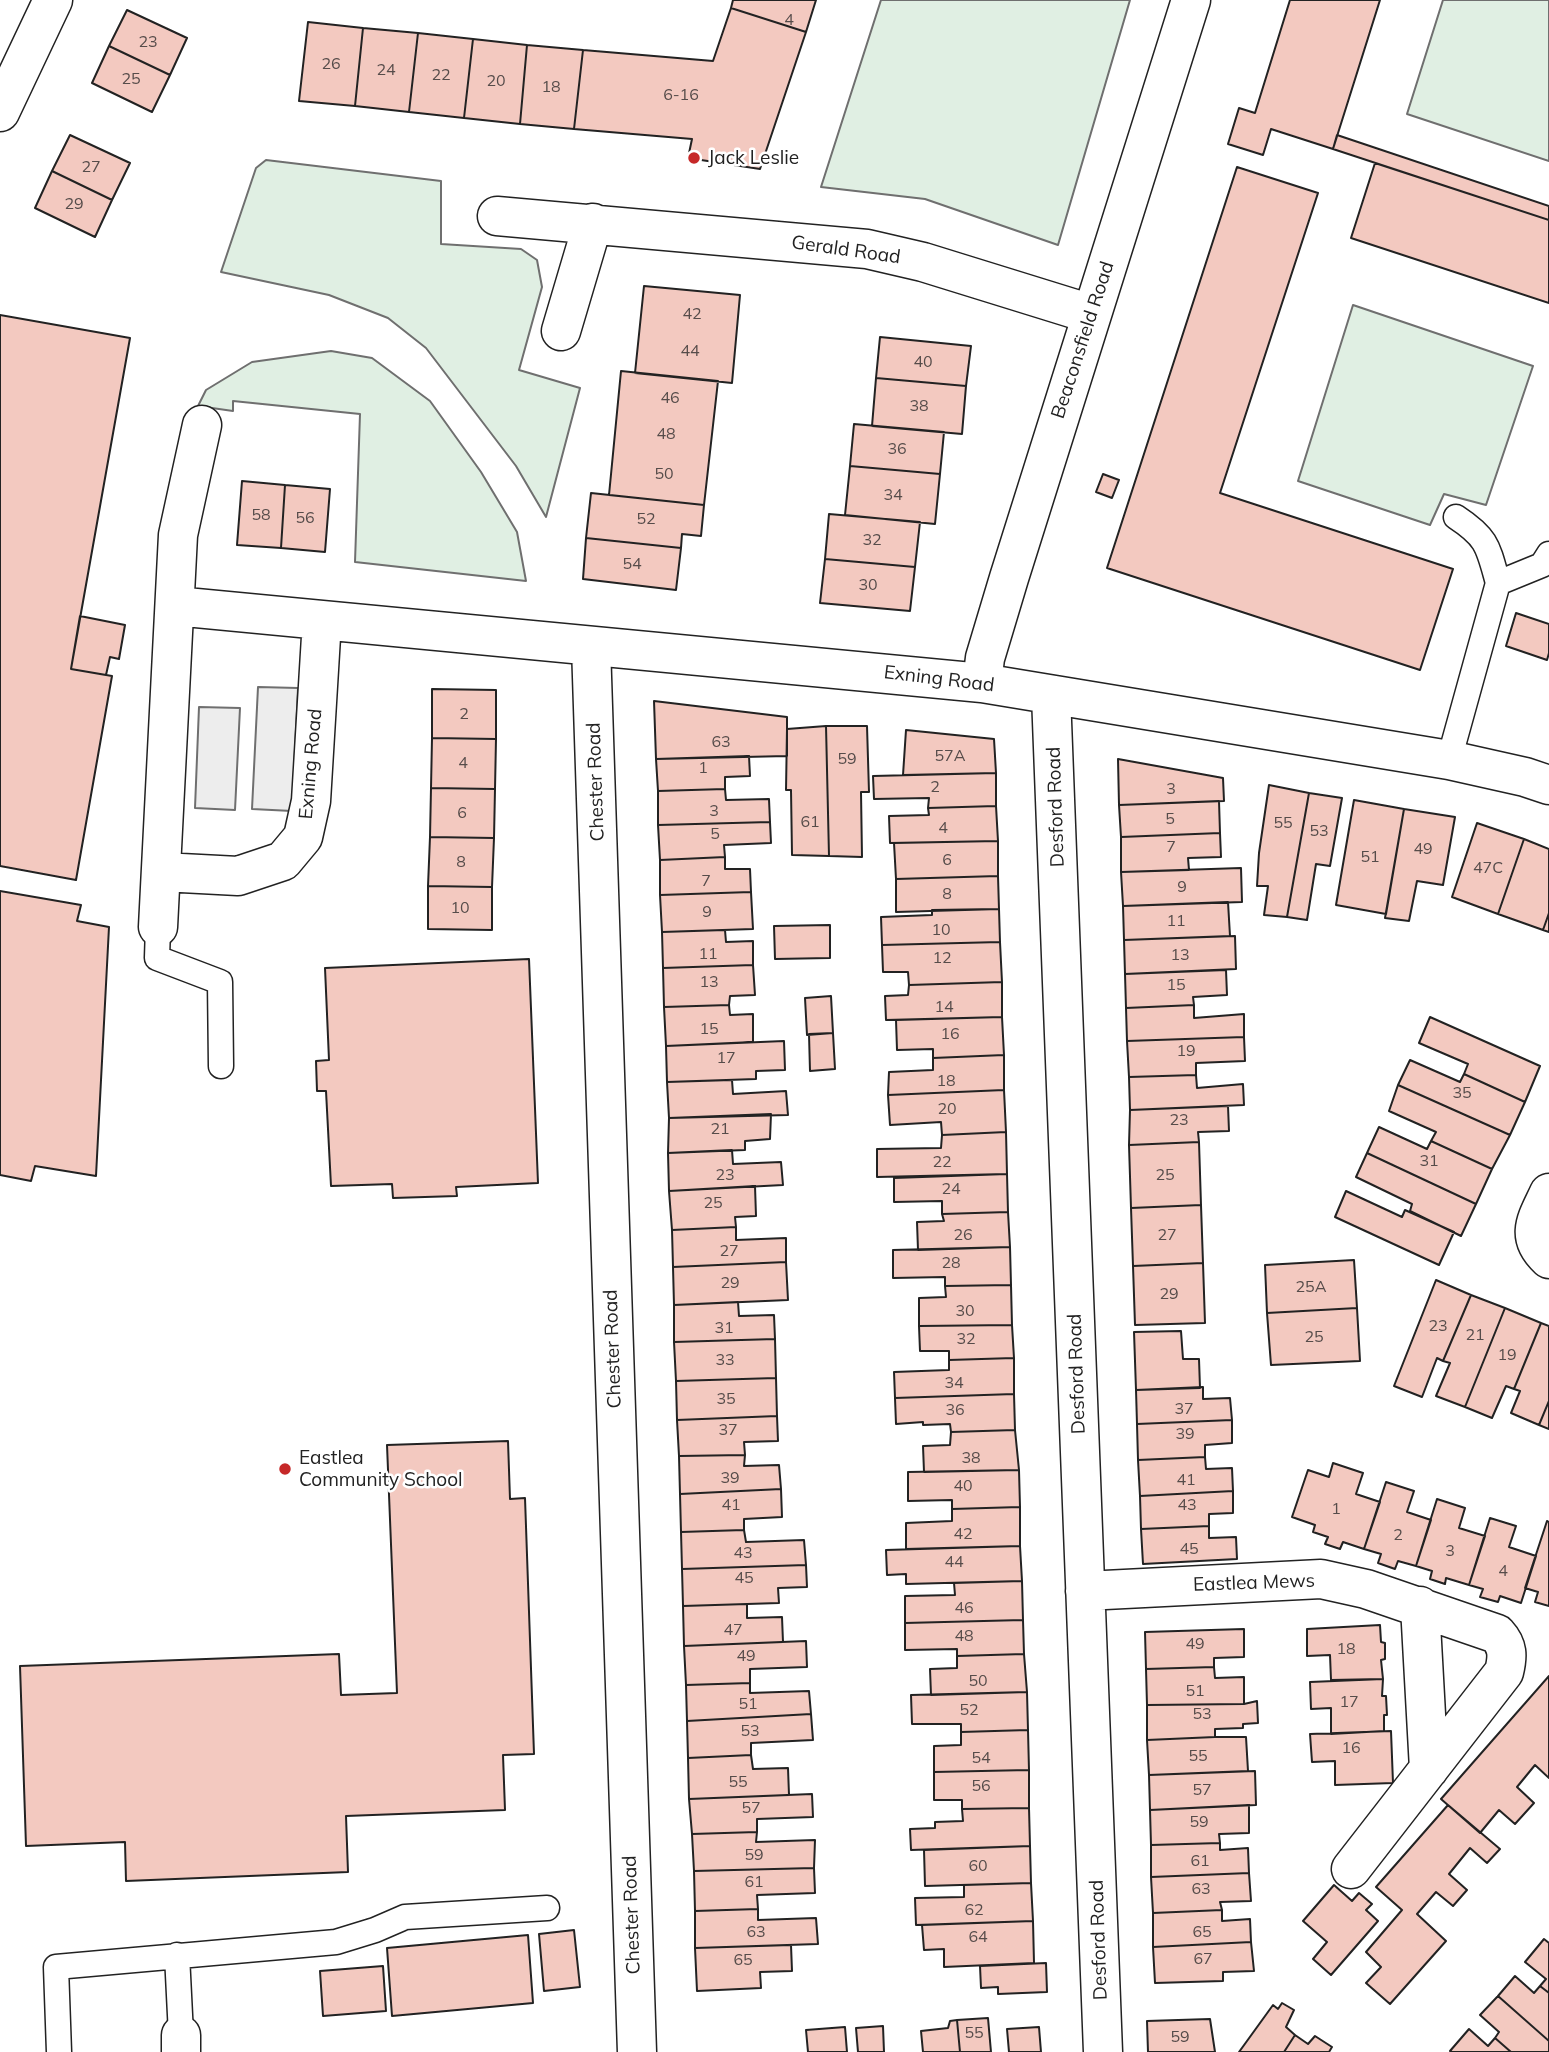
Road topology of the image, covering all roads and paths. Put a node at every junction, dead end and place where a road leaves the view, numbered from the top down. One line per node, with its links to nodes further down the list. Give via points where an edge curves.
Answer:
1 (53, 0): 3 (street)
2 (1191, 0): 6 (street, Beaconsfield Road)
3 (0, 112)
4 (498, 216): 5 (street, Gerald Road)
5 (593, 223): 6 (street, Gerald Road, via 867,249); 7 (street)
6 (1091, 314): 15 (street, Beaconsfield Road, via 993,630)
7 (561, 331)
8 (202, 425): 12 (street, via 178,535)
9 (1456, 517): 11 (lane, via 1478,531)
10 (1549, 554): 11 (lane, via 1542,565)
11 (1498, 583): 17 (lane)
12 (175, 606): 13 (street, Exning Road); 19 (street)
13 (322, 620): 14 (street, Exning Road); 19 (street, Exning Road, via 311,802 303,837 283,861 238,876)
14 (591, 646): 15 (street, Exning Road); 32 (street, Chester Road)
15 (982, 682): 16 (street, Exning Road)
16 (1051, 695): 17 (street, Exning Road); 24 (street, Desford Road)
17 (1449, 760): 18 (street, Exning Road)
18 (1549, 785)
19 (162, 872): 20 (street)
20 (159, 927): 21 (lane, via 157,958 220,982)
21 (222, 1066)
22 (1549, 1193): 23 (street, via 1533,1227 1538,1250)
23 (1549, 1259)
24 (1085, 1591): 25 (street, Eastlea Mews, via 1321,1579); 33 (street, Desford Road)
25 (1420, 1606): 26 (street); 26 (street, Eastlea Mews, via 1497,1634 1505,1643 1507,1658 1497,1683)
26 (1429, 1769): 27 (street, Eastlea Mews)
27 (1351, 1869)
28 (547, 1908): 29 (lane, via 404,1917 336,1942)
29 (177, 1955): 30 (lane); 31 (lane, via 56,1967)
30 (181, 2044)
31 (59, 2052)
32 (637, 2052)
33 (1103, 2052)

